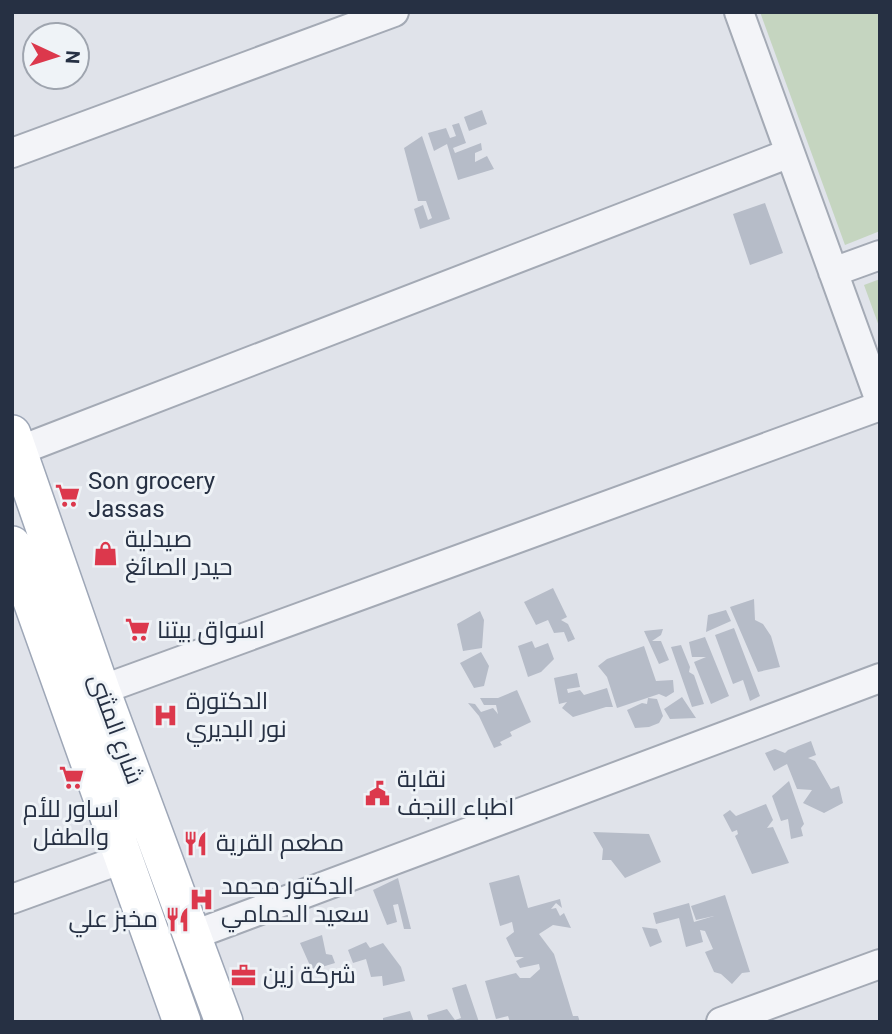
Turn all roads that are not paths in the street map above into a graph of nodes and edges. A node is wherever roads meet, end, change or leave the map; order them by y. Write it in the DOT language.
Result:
graph roads {
  1 [pos="394,12"];
  2 [pos="739,12"];
  3 [pos="12,153"];
  4 [pos="790,153"];
  5 [pos="880,255"];
  6 [pos="833,272"];
  7 [pos="880,404"];
  8 [pos="15,443"];
  9 [pos="12,545"];
  10 [pos="880,678"];
  11 [pos="101,690"];
  12 [pos="125,858"];
  13 [pos="12,899"];
  14 [pos="191,936"];
  15 [pos="880,964"];
  16 [pos="182,1022"];
  17 [pos="224,1022"];
  18 [pos="721,1022"];
  1 -- 3 [label="street"];
  2 -- 4 [label="street"];
  4 -- 6 [label="street"];
  4 -- 8 [label="street"];
  5 -- 6 [label="street"];
  6 -- 7 [label="street"];
  7 -- 11 [label="street"];
  8 -- 11 [label="main road, شارع المثنى"];
  9 -- 12 [label="main road, شارع المثنى"];
  10 -- 14 [label="street"];
  11 -- 14 [label="main road, شارع المثنى"];
  12 -- 13 [label="street"];
  12 -- 16 [label="main road, شارع المثنى"];
  14 -- 17 [label="main road, شارع المثنى"];
  15 -- 18 [label="street"];
}
